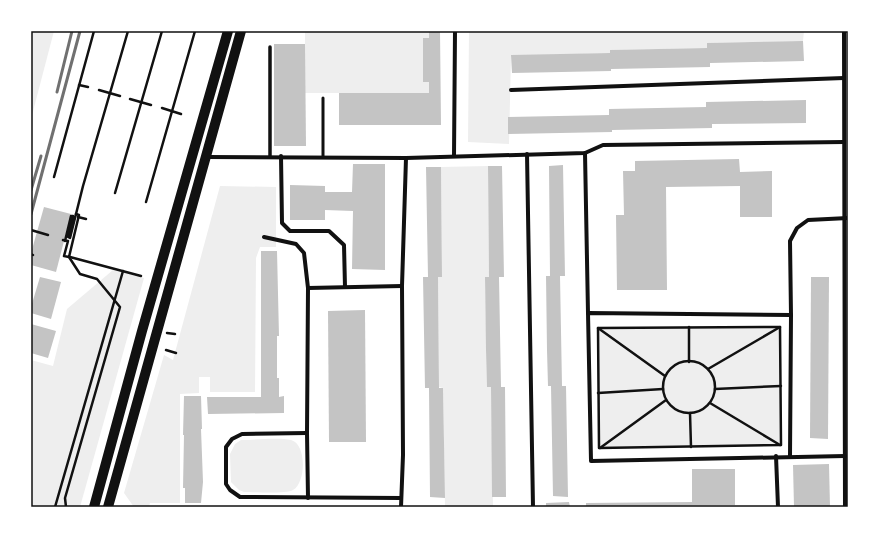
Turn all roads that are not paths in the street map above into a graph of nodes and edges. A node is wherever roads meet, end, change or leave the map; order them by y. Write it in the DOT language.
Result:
graph roads {
  1 [pos="228,31"];
  2 [pos="241,31"];
  3 [pos="455,31"];
  4 [pos="844,31"];
  5 [pos="270,47"];
  6 [pos="846,72"];
  7 [pos="844,78"];
  8 [pos="511,90"];
  9 [pos="323,98"];
  10 [pos="844,142"];
  11 [pos="585,153"];
  12 [pos="527,154"];
  13 [pos="270,156"];
  14 [pos="281,156"];
  15 [pos="454,156"];
  16 [pos="207,157"];
  17 [pos="324,157"];
  18 [pos="406,158"];
  19 [pos="846,218"];
  20 [pos="264,237"];
  21 [pos="402,286"];
  22 [pos="345,287"];
  23 [pos="308,288"];
  24 [pos="588,313"];
  25 [pos="791,314"];
  26 [pos="846,345"];
  27 [pos="307,433"];
  28 [pos="776,456"];
  29 [pos="790,456"];
  30 [pos="845,456"];
  31 [pos="846,484"];
  32 [pos="308,498"];
  33 [pos="401,498"];
  34 [pos="94,507"];
  35 [pos="108,507"];
  36 [pos="401,507"];
  37 [pos="533,507"];
  38 [pos="778,507"];
  39 [pos="845,507"];
  1 -- 34 [label="main road"];
  2 -- 16 [label="main road"];
  3 -- 15 [label="street"];
  4 -- 6 [label="street"];
  5 -- 13 [label="street"];
  6 -- 7 [label="street"];
  7 -- 8 [label="street"];
  7 -- 10 [label="street"];
  9 -- 17 [label="lane"];
  10 -- 11 [label="street"];
  10 -- 19 [label="street"];
  11 -- 12 [label="street"];
  11 -- 24 [label="street"];
  12 -- 15 [label="street"];
  12 -- 37 [label="street"];
  13 -- 14 [label="street"];
  13 -- 16 [label="street"];
  14 -- 17 [label="street"];
  14 -- 22 [label="street"];
  15 -- 18 [label="street"];
  16 -- 35 [label="main road"];
  17 -- 18 [label="street"];
  18 -- 21 [label="street"];
  19 -- 25 [label="street"];
  19 -- 26 [label="street"];
  20 -- 23 [label="street"];
  21 -- 22 [label="street"];
  21 -- 33 [label="street"];
  22 -- 23 [label="street"];
  23 -- 27 [label="street"];
  24 -- 25 [label="street"];
  24 -- 28 [label="street"];
  25 -- 29 [label="street"];
  26 -- 30 [label="street"];
  27 -- 32 [label="street"];
  27 -- 32 [label="street"];
  28 -- 29 [label="street"];
  28 -- 38 [label="street"];
  29 -- 30 [label="street"];
  30 -- 31 [label="street"];
  31 -- 39 [label="street"];
  32 -- 33 [label="street"];
  33 -- 36 [label="street"];
}
